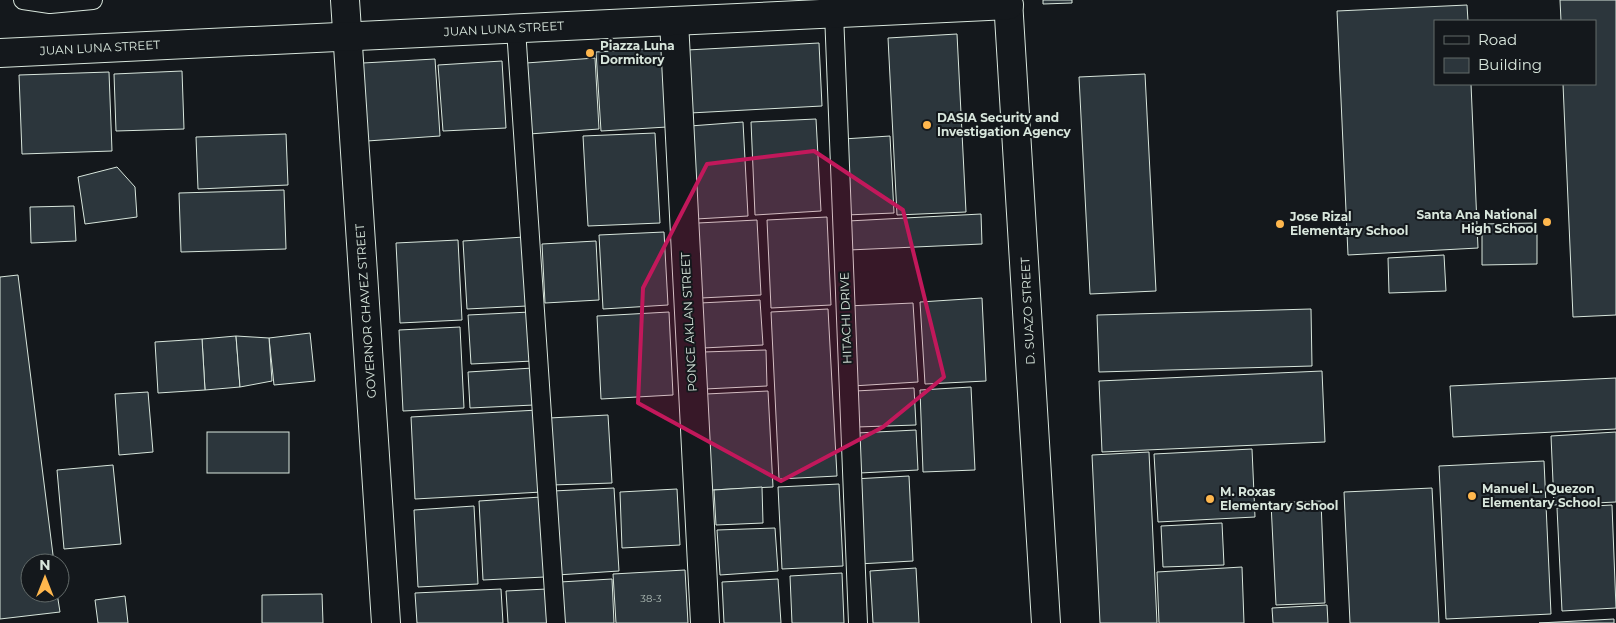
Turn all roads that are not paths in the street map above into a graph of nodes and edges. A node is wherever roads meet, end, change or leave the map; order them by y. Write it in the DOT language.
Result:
graph roads {
  1 [pos="23,0"];
  2 [pos="93,0"];
  3 [pos="345,0"];
  4 [pos="1009,3"];
  5 [pos="834,13"];
  6 [pos="674,21"];
  7 [pos="516,29"];
  8 [pos="348,36"];
  9 [pos="0,53"];
  10 [pos="386,623"];
  11 [pos="556,623"];
  12 [pos="705,623"];
  13 [pos="858,623"];
  14 [pos="1046,623"];
  1 -- 2 [label="lane"];
  3 -- 8 [label="street, GOVERNOR CHAVEZ STREET"];
  4 -- 5 [label="street, JUAN LUNA STREET"];
  4 -- 14 [label="street, D. SUAZO STREET"];
  5 -- 6 [label="street, JUAN LUNA STREET"];
  5 -- 13 [label="lane, HITACHI DRIVE"];
  6 -- 7 [label="street, JUAN LUNA STREET"];
  6 -- 12 [label="street, PONCE AKLAN STREET"];
  7 -- 8 [label="street, JUAN LUNA STREET"];
  7 -- 11 [label="lane"];
  8 -- 9 [label="street, JUAN LUNA STREET"];
  8 -- 10 [label="street, GOVERNOR CHAVEZ STREET"];
}
